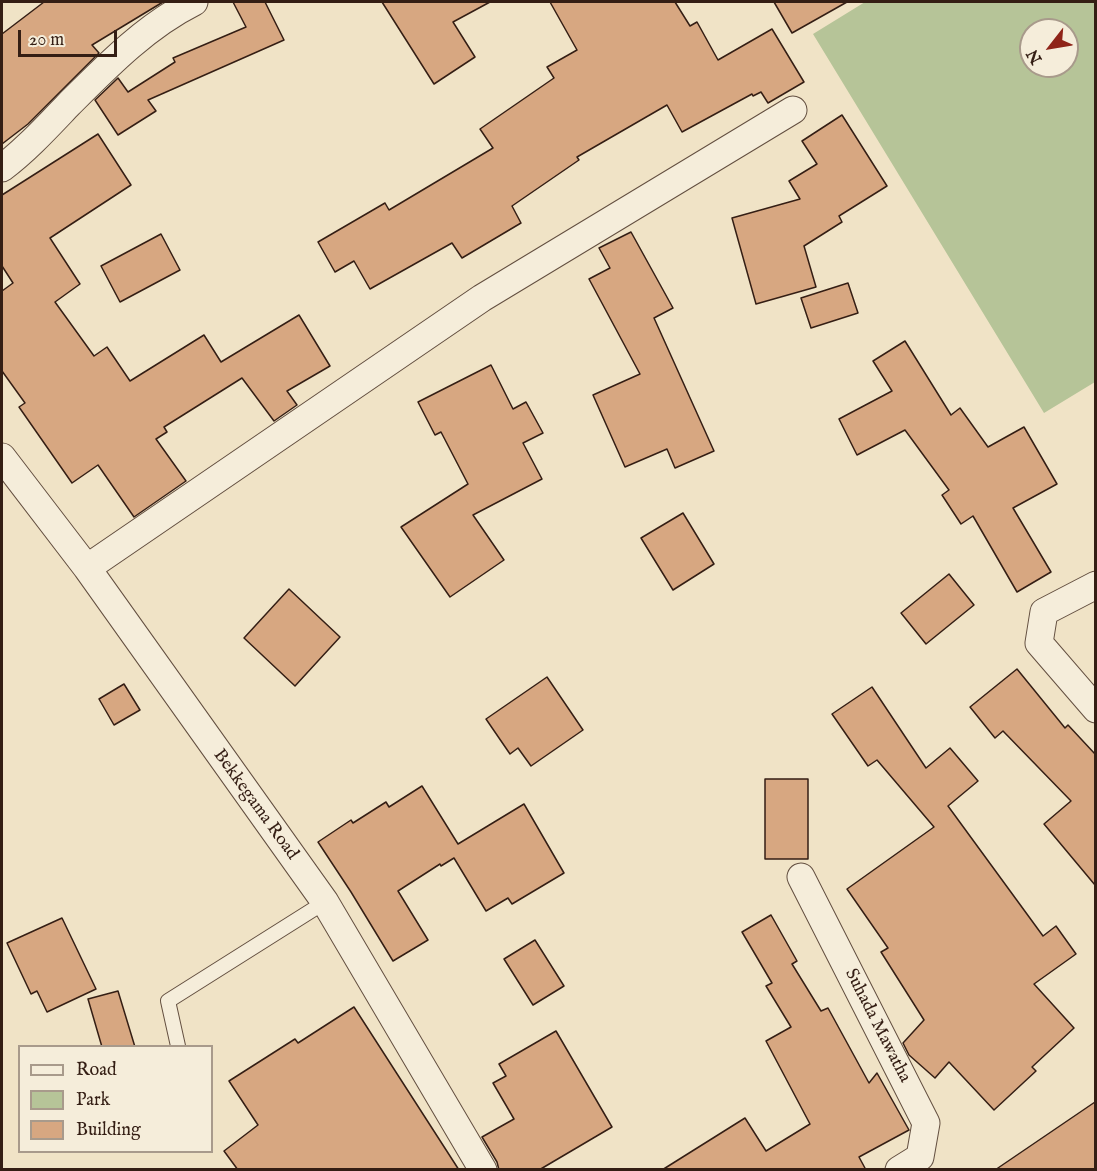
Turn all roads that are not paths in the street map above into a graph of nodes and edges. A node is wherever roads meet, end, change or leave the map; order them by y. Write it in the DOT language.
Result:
graph roads {
  1 [pos="194,2"];
  2 [pos="793,110"];
  3 [pos="2,168"];
  4 [pos="2,458"];
  5 [pos="87,568"];
  6 [pos="1095,585"];
  7 [pos="1095,709"];
  8 [pos="801,877"];
  9 [pos="325,902"];
  10 [pos="178,1045"];
  11 [pos="483,1170"];
  12 [pos="899,1170"];
  1 -- 3 [label="street"];
  2 -- 5 [label="street"];
  4 -- 5 [label="street, Bekkegama Road"];
  5 -- 9 [label="street, Bekkegama Road"];
  6 -- 7 [label="street"];
  8 -- 12 [label="street, Suhada Mawatha"];
  9 -- 10 [label="lane"];
  9 -- 11 [label="street, Bekkegama Road"];
}
